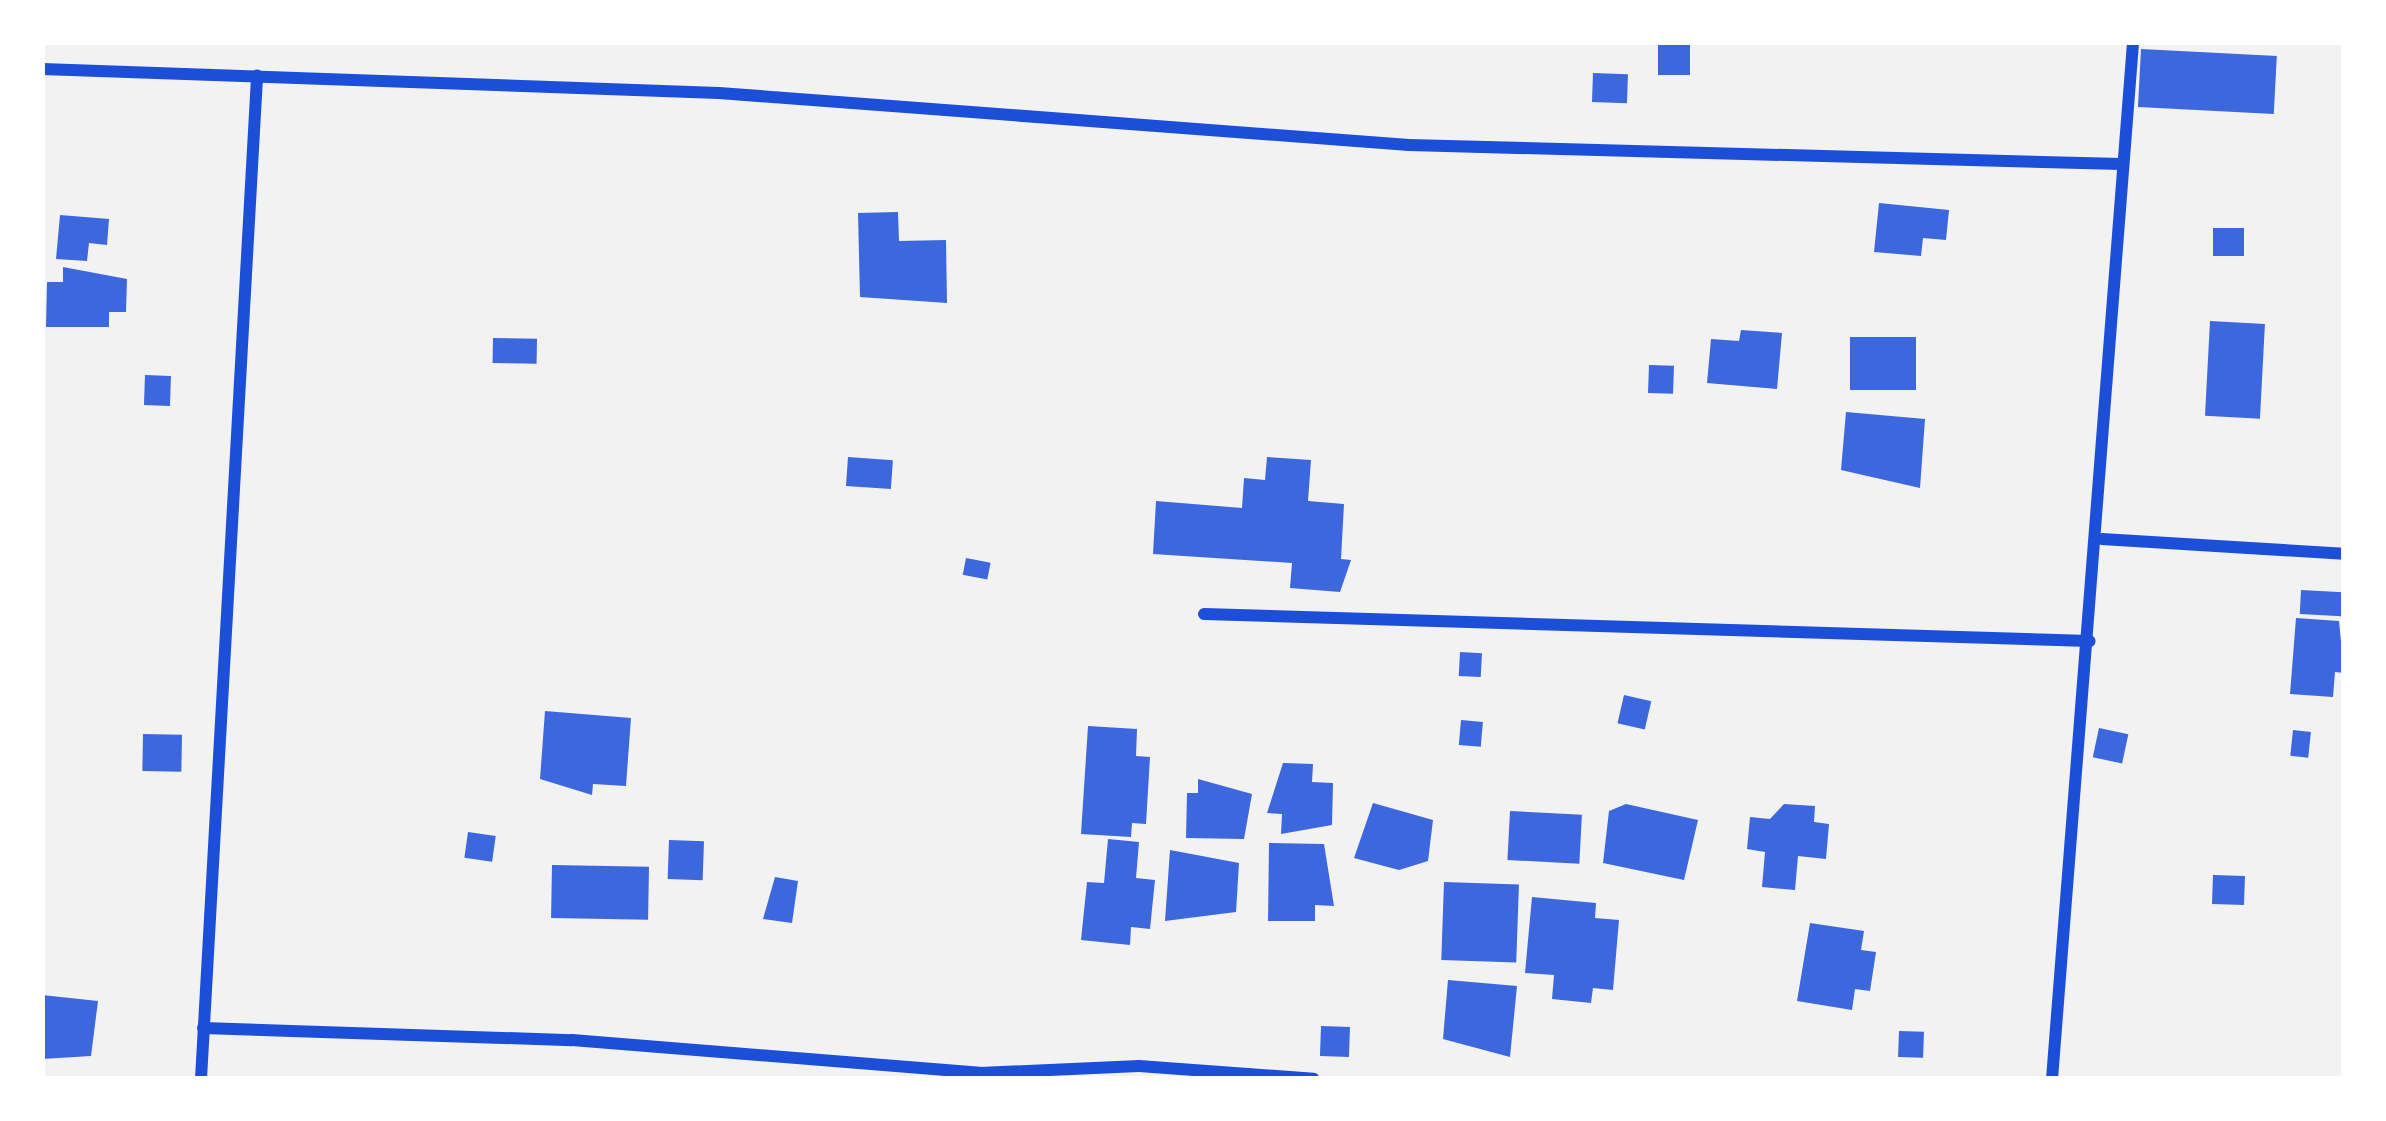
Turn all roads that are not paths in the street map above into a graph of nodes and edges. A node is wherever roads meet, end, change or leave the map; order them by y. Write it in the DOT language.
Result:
graph roads {
  1 [pos="2133,42"];
  2 [pos="42,69"];
  3 [pos="257,76"];
  4 [pos="2122,164"];
  5 [pos="2102,539"];
  6 [pos="2344,554"];
  7 [pos="1204,614"];
  8 [pos="2090,640"];
  9 [pos="202,1028"];
  10 [pos="1137,1072"];
  11 [pos="201,1079"];
  12 [pos="1314,1079"];
  13 [pos="2052,1079"];
  1 -- 4 [label="street"];
  2 -- 3 [label="street"];
  3 -- 4 [label="street"];
  3 -- 9 [label="street"];
  4 -- 5 [label="street"];
  5 -- 6 [label="street"];
  5 -- 8 [label="street"];
  7 -- 8 [label="street"];
  8 -- 13 [label="street"];
  9 -- 10 [label="street"];
  9 -- 11 [label="street"];
  10 -- 12 [label="street"];
}
